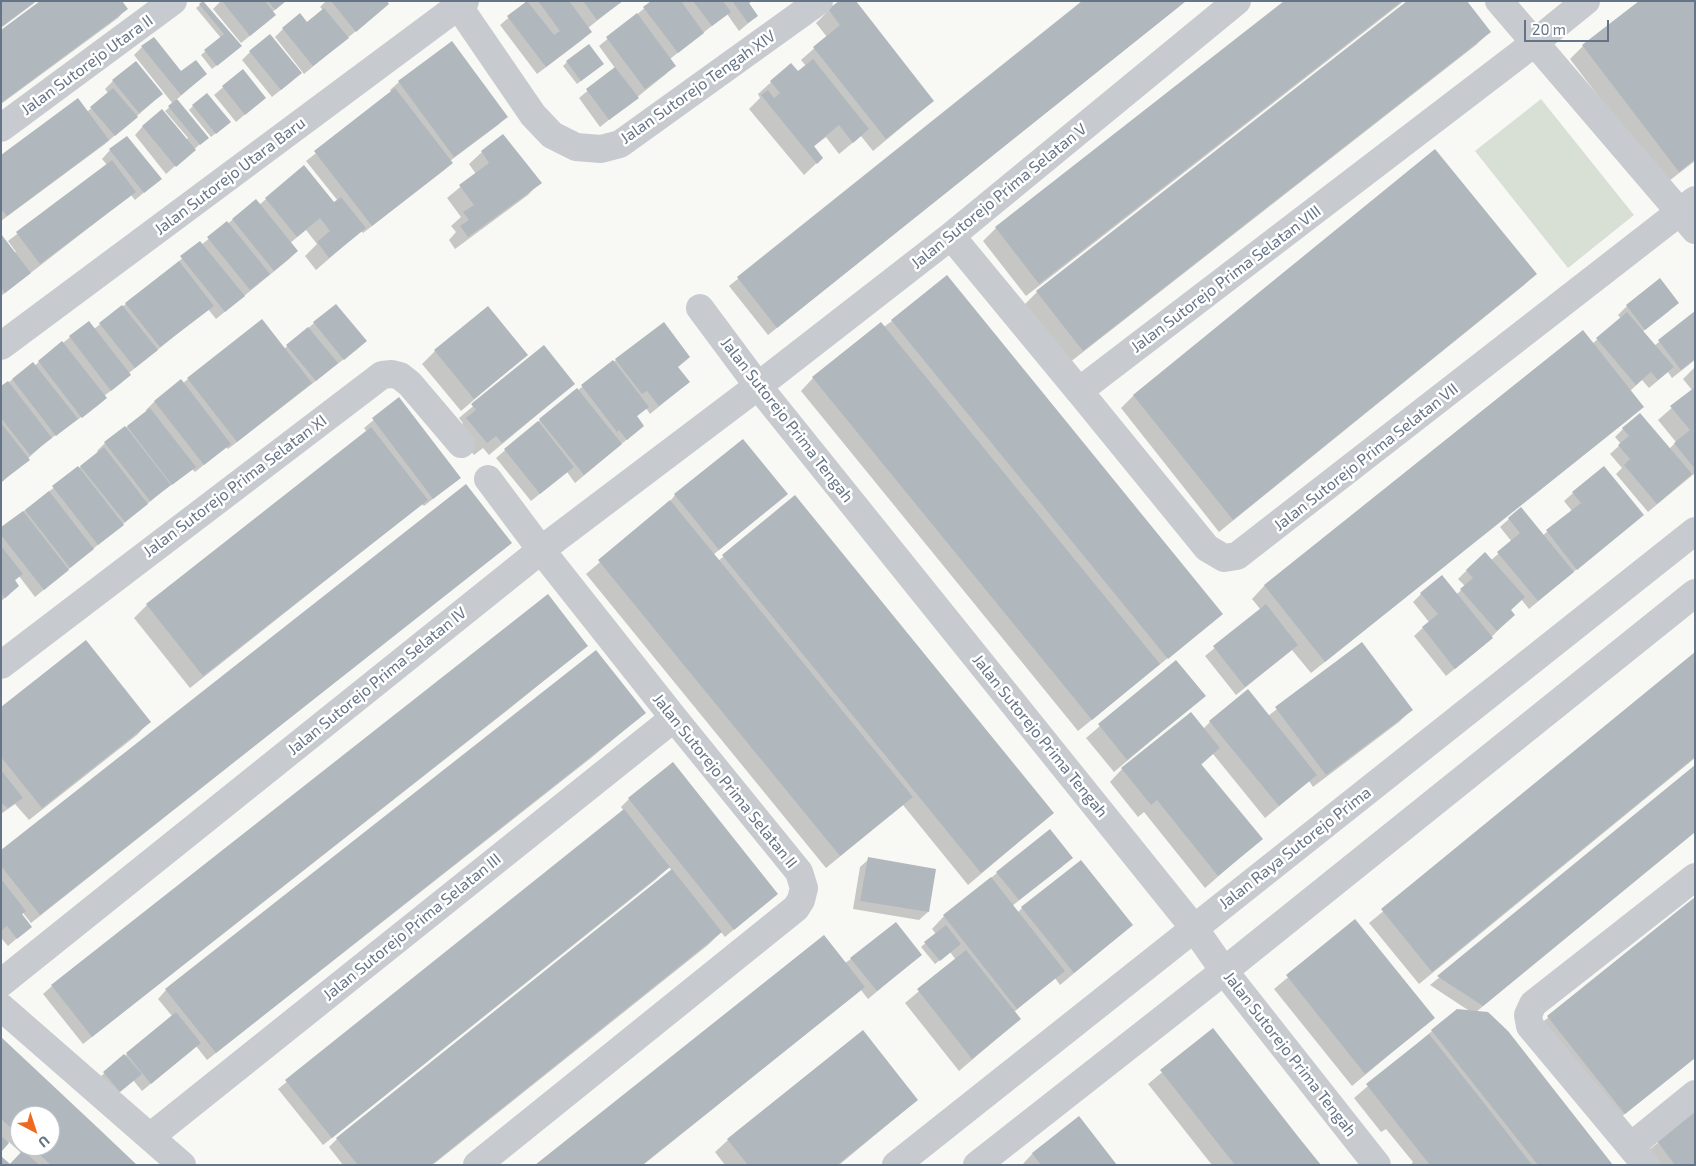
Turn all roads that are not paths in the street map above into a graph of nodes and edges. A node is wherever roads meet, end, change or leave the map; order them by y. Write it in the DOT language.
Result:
graph roads {
  1 [pos="819,1"];
  2 [pos="1237,1"];
  3 [pos="1499,1"];
  4 [pos="1586,1"];
  5 [pos="459,3"];
  6 [pos="161,5"];
  7 [pos="1533,44"];
  8 [pos="1,128"];
  9 [pos="1690,214"];
  10 [pos="951,236"];
  11 [pos="700,308"];
  12 [pos="1,346"];
  13 [pos="758,386"];
  14 [pos="1079,391"];
  15 [pos="461,444"];
  16 [pos="488,479"];
  17 [pos="1695,531"];
  18 [pos="541,550"];
  19 [pos="1695,593"];
  20 [pos="1,665"];
  21 [pos="674,718"];
  22 [pos="1695,877"];
  23 [pos="1194,928"];
  24 [pos="1224,971"];
  25 [pos="1,983"];
  26 [pos="1,1007"];
  27 [pos="1695,1094"];
  28 [pos="150,1136"];
  29 [pos="1638,1155"];
  30 [pos="182,1165"];
  31 [pos="477,1165"];
  32 [pos="896,1165"];
  33 [pos="977,1165"];
  34 [pos="1378,1165"];
  1 -- 5 [label="street, Jalan Sutorejo Tengah XIV"];
  2 -- 10 [label="street, Jalan Sutorejo Prima Selatan V"];
  3 -- 7 [label="street"];
  4 -- 7 [label="street, Jalan Sutorejo Prima Selatan VIII"];
  5 -- 12 [label="street, Jalan Sutorejo Utara Baru"];
  6 -- 8 [label="street, Jalan Sutorejo Utara II"];
  7 -- 9 [label="street"];
  7 -- 14 [label="street, Jalan Sutorejo Prima Selatan VIII"];
  9 -- 14 [label="street, Jalan Sutorejo Prima Selatan VII"];
  10 -- 13 [label="street, Jalan Sutorejo Prima Selatan V"];
  10 -- 14 [label="street"];
  11 -- 13 [label="street, Jalan Sutorejo Prima Tengah"];
  13 -- 18 [label="street, Jalan Sutorejo Prima Selatan IV"];
  13 -- 23 [label="street, Jalan Sutorejo Prima Tengah"];
  15 -- 20 [label="street, Jalan Sutorejo Prima Selatan XI"];
  16 -- 18 [label="street"];
  17 -- 23 [label="street, Jalan Raya Sutorejo Prima"];
  18 -- 21 [label="street, Jalan Sutorejo Prima Selatan II"];
  18 -- 25 [label="street, Jalan Sutorejo Prima Selatan IV"];
  19 -- 24 [label="street"];
  21 -- 28 [label="street, Jalan Sutorejo Prima Selatan III"];
  21 -- 31 [label="street, Jalan Sutorejo Prima Selatan II"];
  22 -- 29 [label="street"];
  23 -- 24 [label="street, Jalan Sutorejo Prima Tengah"];
  23 -- 32 [label="street, Jalan Raya Sutorejo Prima"];
  24 -- 33 [label="street"];
  24 -- 34 [label="street, Jalan Sutorejo Prima Tengah"];
  26 -- 28 [label="street"];
  27 -- 29 [label="street"];
  28 -- 30 [label="street"];
}
